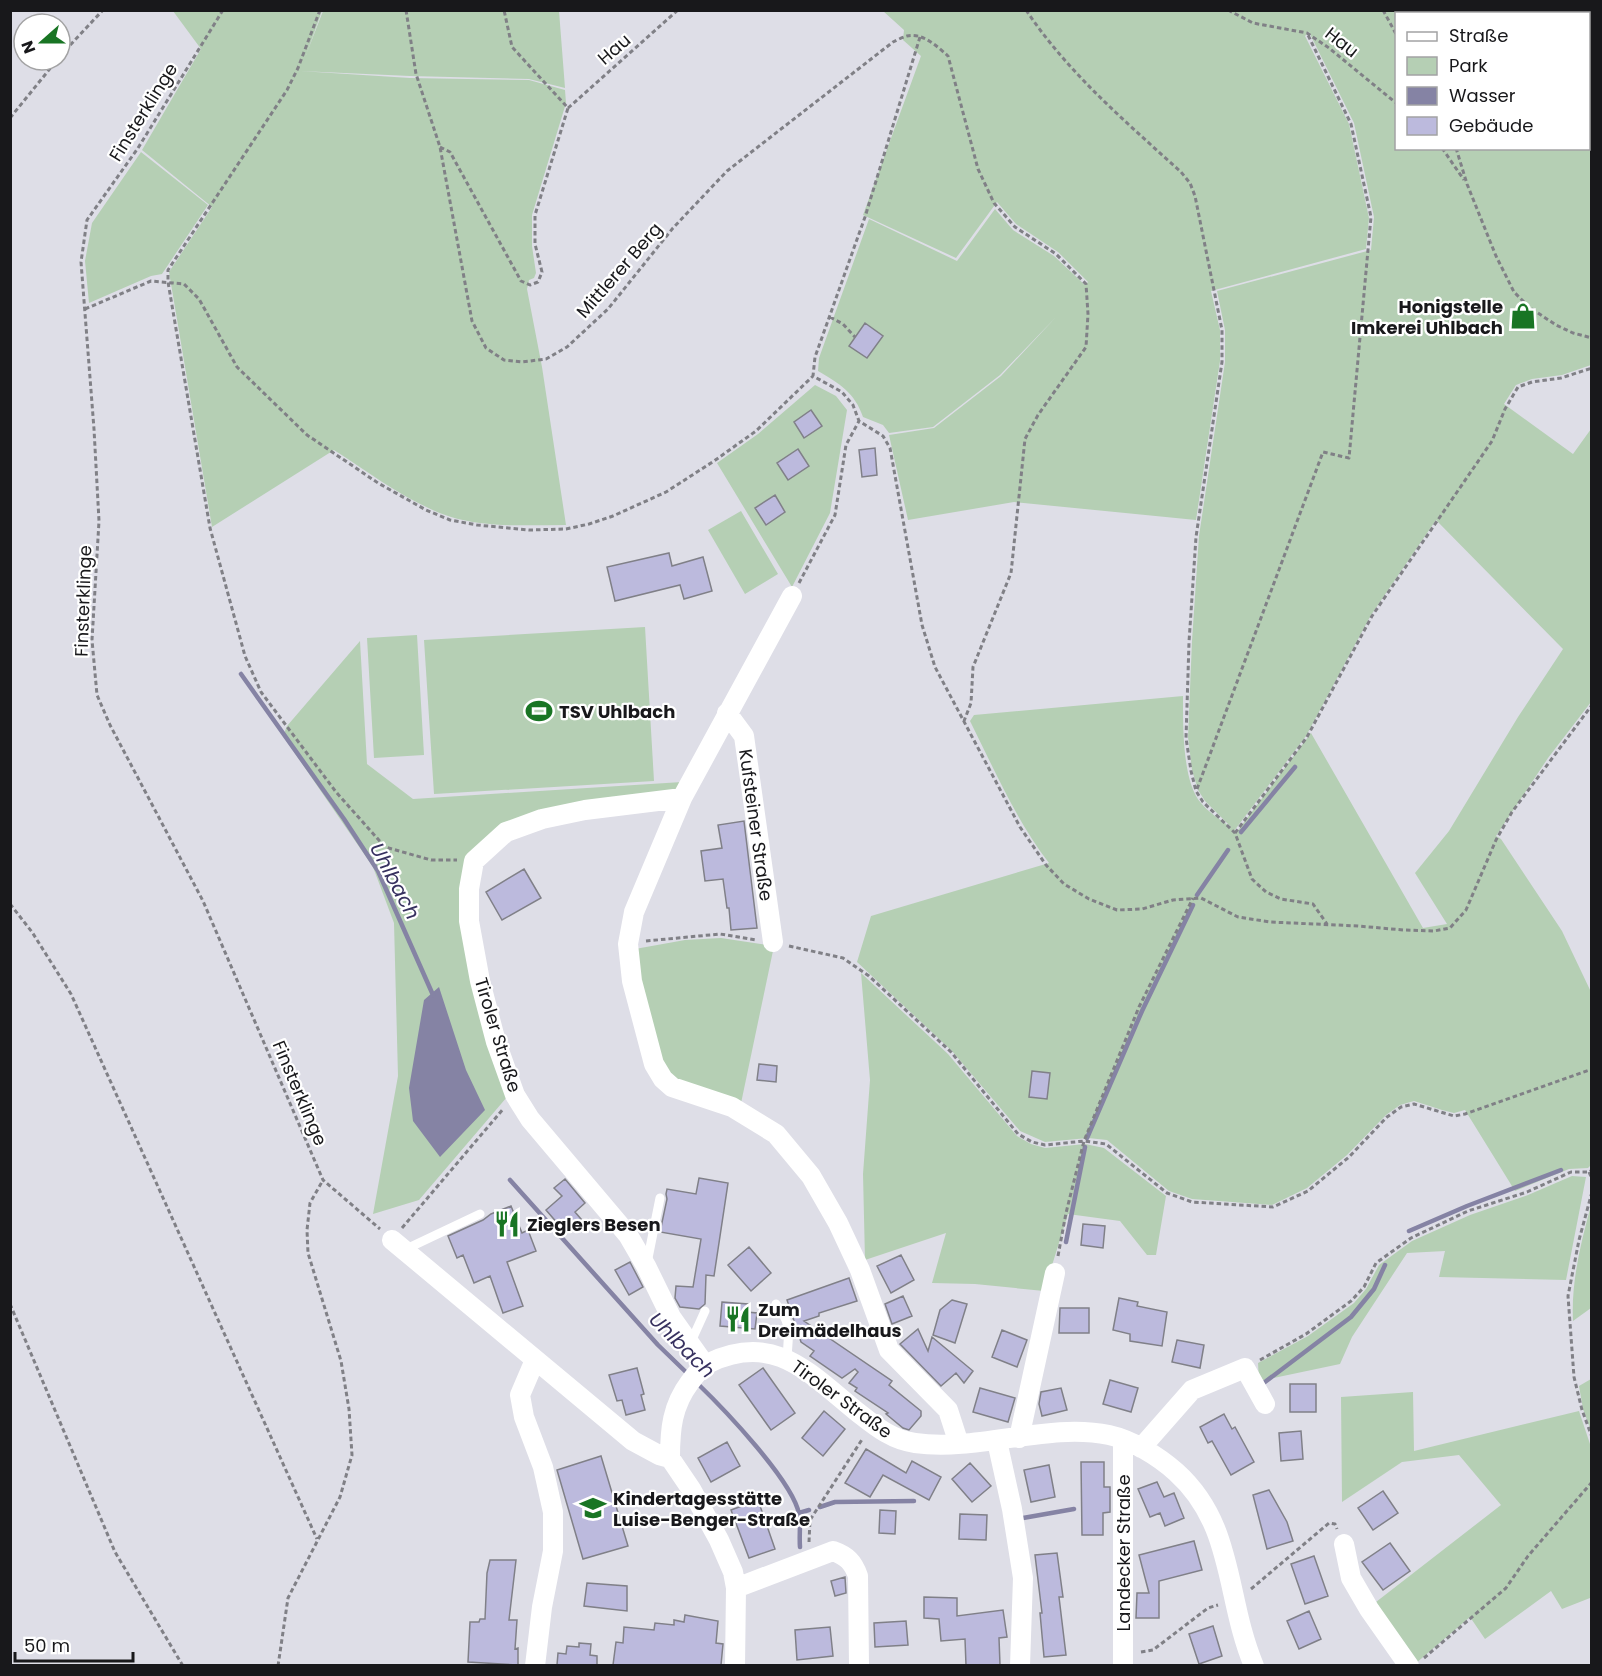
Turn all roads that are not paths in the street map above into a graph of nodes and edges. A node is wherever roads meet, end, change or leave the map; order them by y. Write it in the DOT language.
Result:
graph roads {
  1 [pos="792,596"];
  2 [pos="727,713"];
  3 [pos="682,798"];
  4 [pos="773,942"];
  5 [pos="660,1198"];
  6 [pos="480,1214"];
  7 [pos="398,1245"];
  8 [pos="646,1266"];
  9 [pos="1055,1273"];
  10 [pos="776,1305"];
  11 [pos="705,1311"];
  12 [pos="690,1344"];
  13 [pos="787,1359"];
  14 [pos="535,1360"];
  15 [pos="702,1368"];
  16 [pos="1264,1404"];
  17 [pos="1018,1438"];
  18 [pos="997,1441"];
  19 [pos="959,1444"];
  20 [pos="1132,1444"];
  21 [pos="670,1458"];
  22 [pos="1344,1544"];
  23 [pos="736,1588"];
  24 [pos="1123,1660"];
  25 [pos="1416,1662"];
  26 [pos="535,1665"];
  27 [pos="735,1665"];
  28 [pos="859,1665"];
  29 [pos="1020,1665"];
  30 [pos="1254,1665"];
  1 -- 2 [label="street, Kufsteiner Straße"];
  2 -- 3 [label="street, Kufsteiner Straße"];
  2 -- 4 [label="street, Kufsteiner Straße"];
  3 -- 8 [label="street, Tiroler Straße"];
  3 -- 19 [label="street, Kufsteiner Straße"];
  5 -- 8 [label="lane"];
  6 -- 7 [label="lane"];
  7 -- 14 [label="street"];
  8 -- 12 [label="street, Tiroler Straße"];
  9 -- 17 [label="street"];
  10 -- 13 [label="lane"];
  11 -- 12 [label="lane"];
  12 -- 15 [label="street, Tiroler Straße"];
  13 -- 15 [label="street, Tiroler Straße"];
  13 -- 19 [label="street, Tiroler Straße"];
  14 -- 21 [label="street"];
  14 -- 26 [label="street"];
  15 -- 21 [label="street"];
  16 -- 20 [label="street"];
  17 -- 18 [label="street, Tiroler Straße"];
  17 -- 20 [label="street, Tiroler Straße"];
  18 -- 19 [label="street, Tiroler Straße"];
  18 -- 29 [label="street"];
  20 -- 24 [label="street, Landecker Straße"];
  20 -- 30 [label="street, Tiroler Straße"];
  21 -- 23 [label="street"];
  22 -- 25 [label="street"];
  23 -- 27 [label="street"];
  23 -- 28 [label="street"];
}
